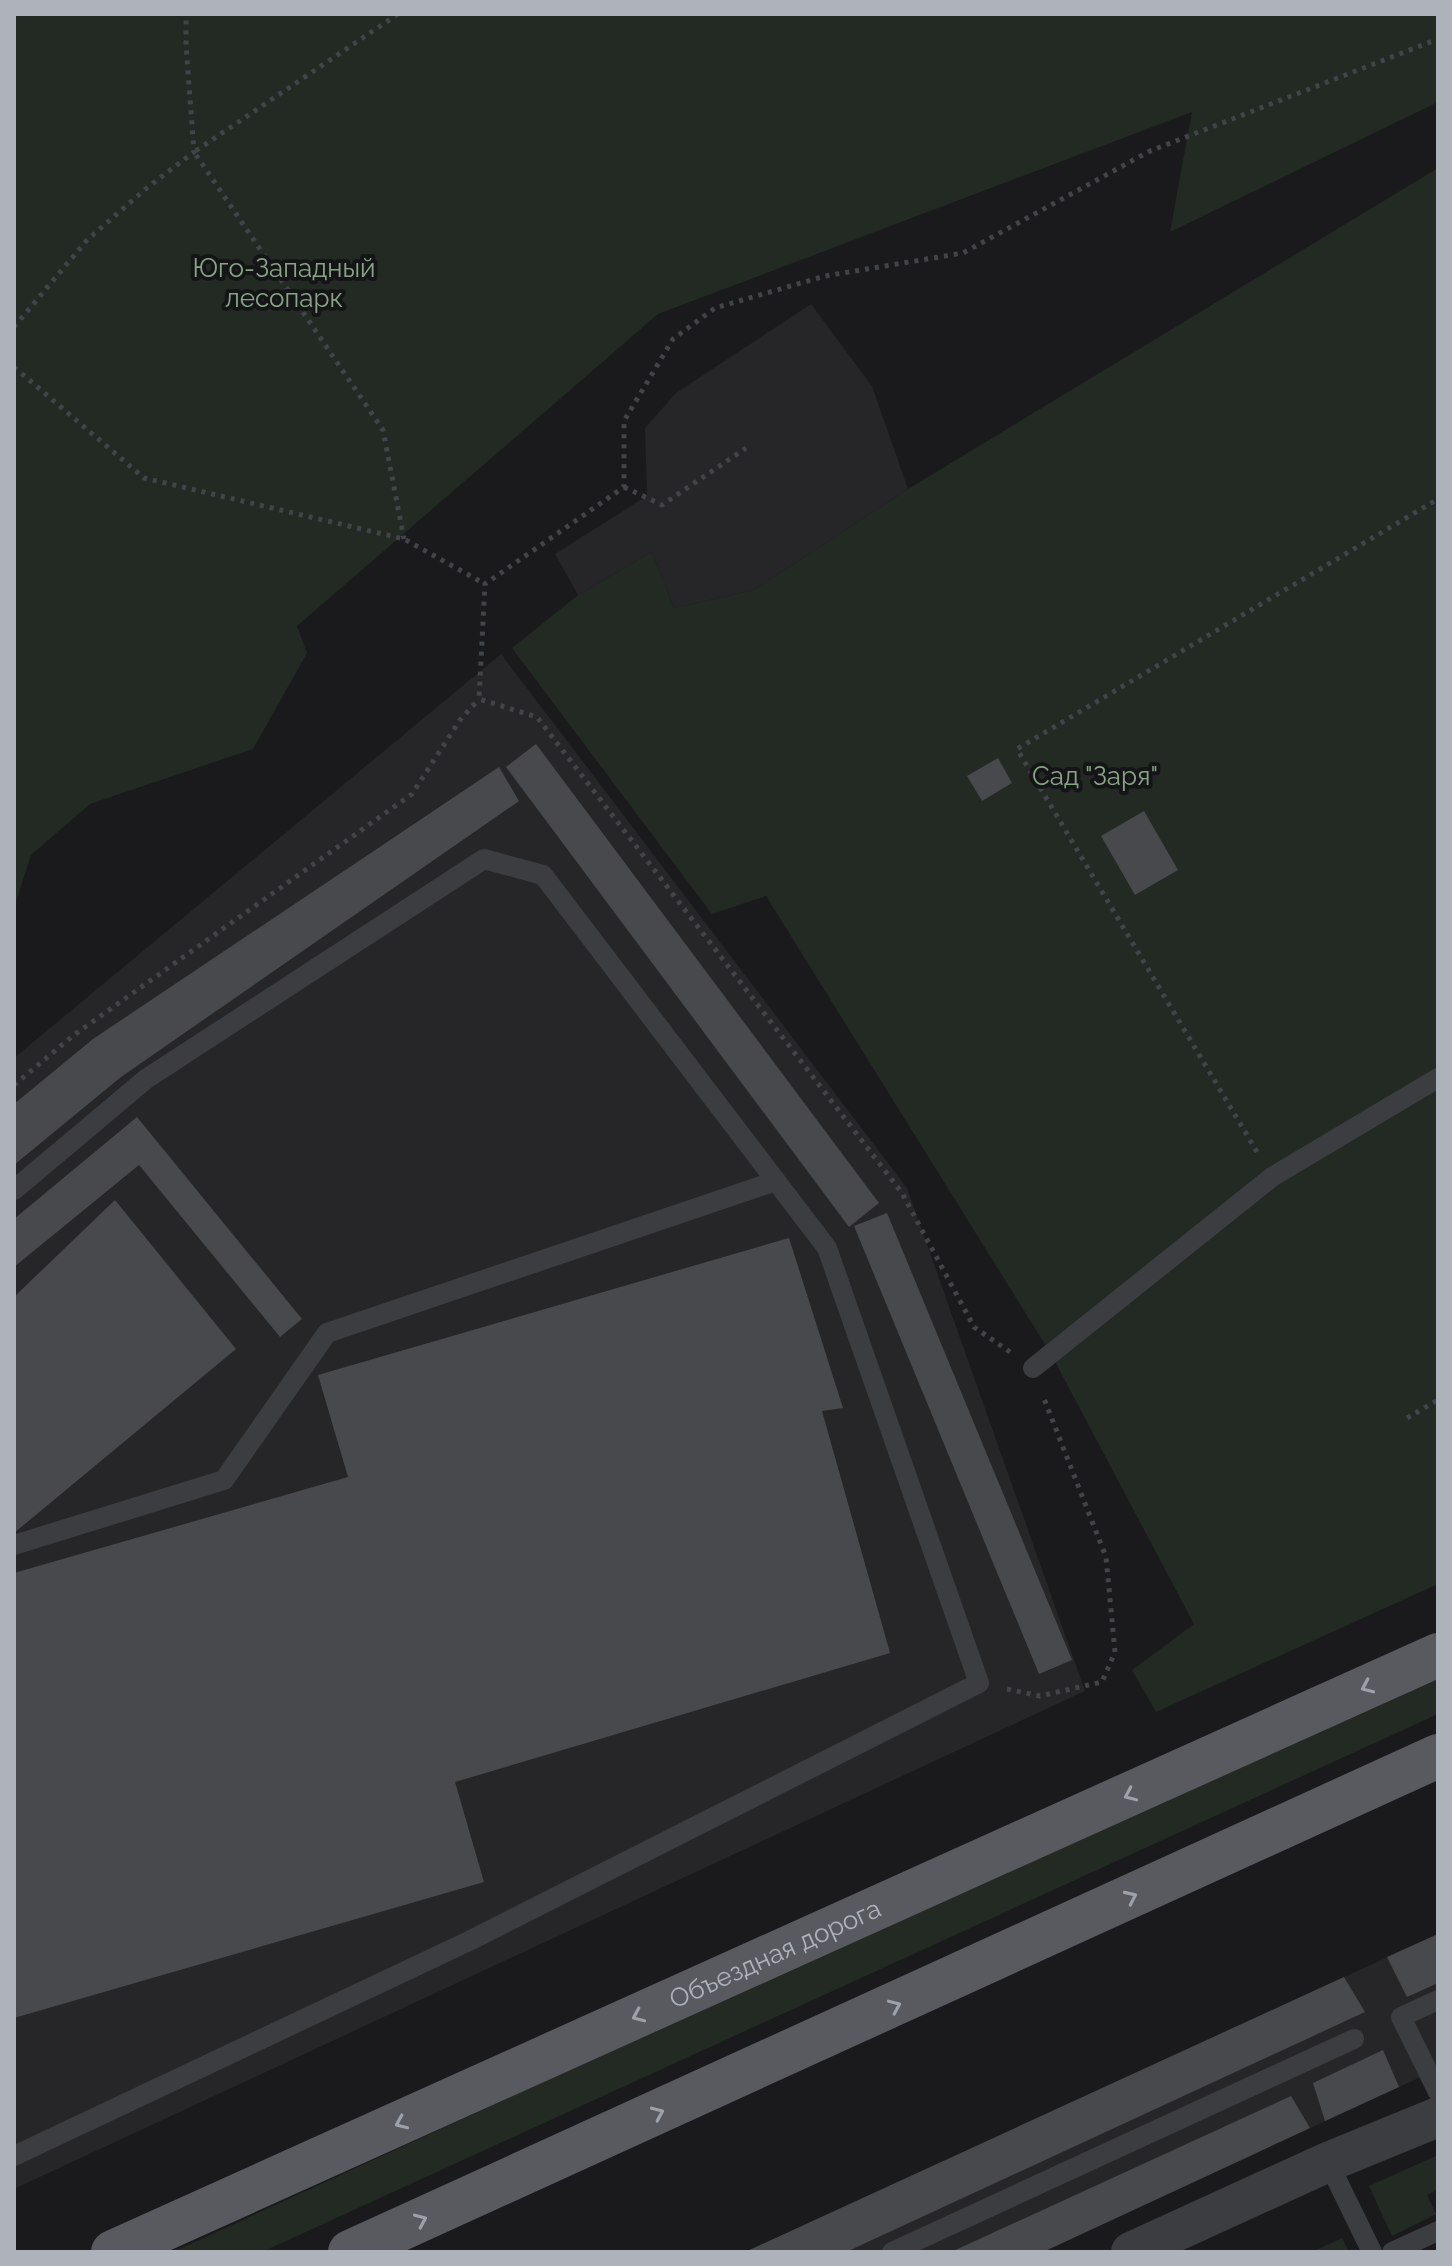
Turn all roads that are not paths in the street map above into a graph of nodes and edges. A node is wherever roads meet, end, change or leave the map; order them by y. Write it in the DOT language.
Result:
graph roads {
  1 [pos="1438,1078"];
  2 [pos="776,1181"];
  3 [pos="14,1190"];
  4 [pos="1033,1368"];
  5 [pos="14,1545"];
  6 [pos="1438,1655"];
  7 [pos="1438,1756"];
  8 [pos="1438,2000"];
  9 [pos="1354,2039"];
  10 [pos="1438,2092"];
  11 [pos="1438,2117"];
  12 [pos="14,2156"];
  13 [pos="1328,2162"];
  14 [pos="1438,2231"];
  15 [pos="113,2252"];
  16 [pos="350,2252"];
  17 [pos="892,2252"];
  18 [pos="1131,2252"];
  19 [pos="1372,2252"];
  20 [pos="1392,2252"];
  1 -- 4 [label="lane"];
  2 -- 3 [label="lane"];
  2 -- 5 [label="lane"];
  2 -- 12 [label="lane"];
  6 -- 15 [label="main road, Объездная дорога, one-way"];
  16 -- 7 [label="main road, one-way"];
  8 -- 10 [label="lane"];
  9 -- 17 [label="lane"];
  11 -- 13 [label="street"];
  13 -- 18 [label="street"];
  13 -- 19 [label="lane"];
  14 -- 20 [label="lane"];
}
